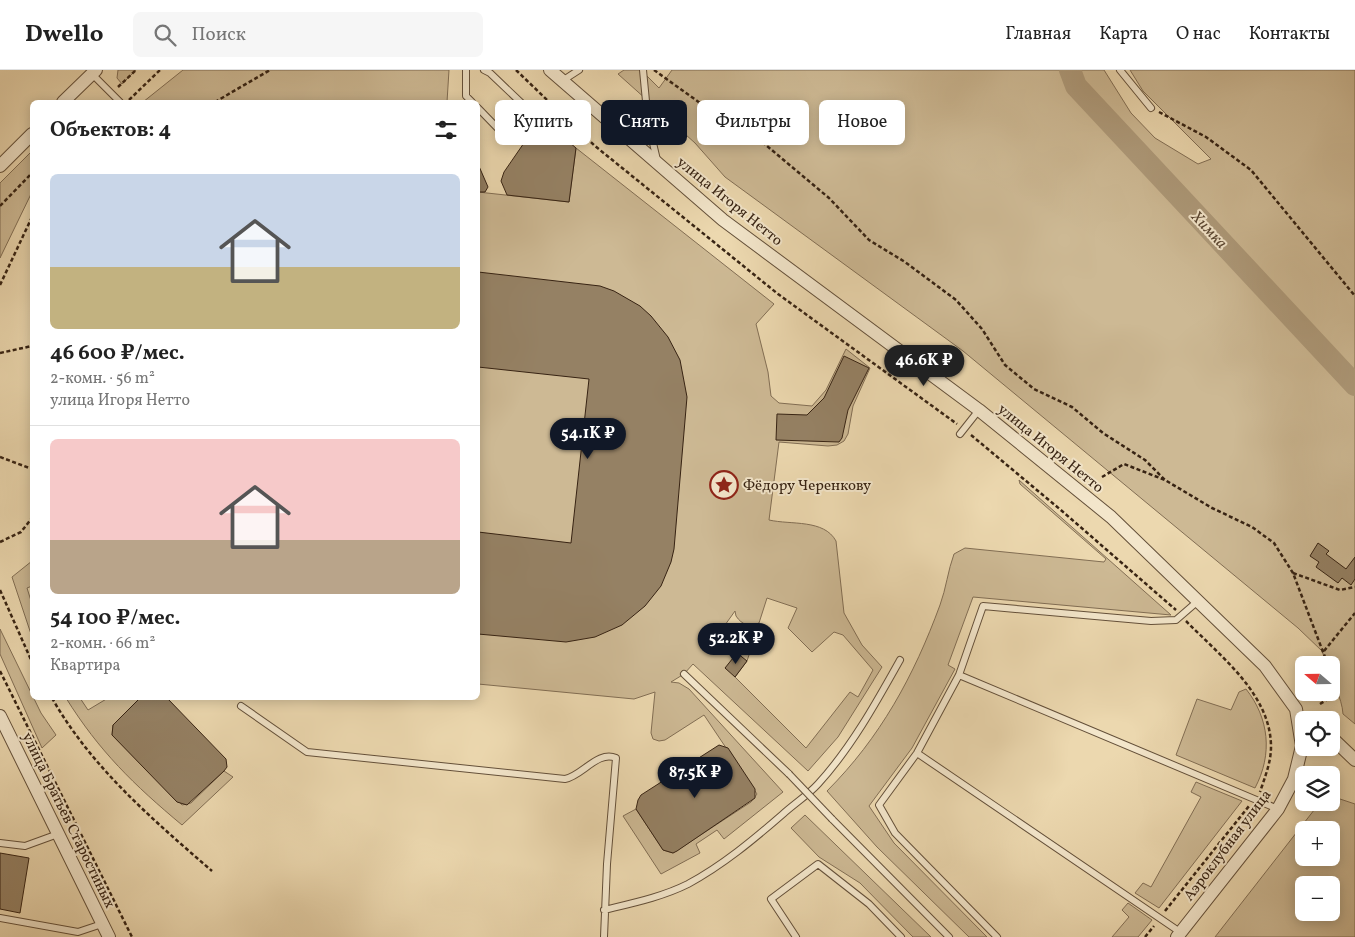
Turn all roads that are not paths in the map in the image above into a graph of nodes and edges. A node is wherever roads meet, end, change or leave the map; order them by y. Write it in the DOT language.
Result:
graph roads {
  1 [pos="466,70"];
  2 [pos="484,70"];
  3 [pos="550,70"];
  4 [pos="579,70"];
  5 [pos="643,70"];
  6 [pos="1120,70"];
  7 [pos="94,72"];
  8 [pos="562,81"];
  9 [pos="66,100"];
  10 [pos="118,100"];
  11 [pos="470,100"];
  12 [pos="1151,108"];
  13 [pos="480,110"];
  14 [pos="30,136"];
  15 [pos="658,164"];
  16 [pos="0,166"];
  17 [pos="979,410"];
  18 [pos="962,431"];
  19 [pos="1198,601"];
  20 [pos="900,660"];
  21 [pos="684,674"];
  22 [pos="960,675"];
  23 [pos="241,706"];
  24 [pos="1296,709"];
  25 [pos="0,716"];
  26 [pos="1340,746"];
  27 [pos="917,754"];
  28 [pos="1300,756"];
  29 [pos="1355,760"];
  30 [pos="1278,809"];
  31 [pos="58,834"];
  32 [pos="0,842"];
  33 [pos="604,910"];
  34 [pos="0,918"];
  35 [pos="102,924"];
  36 [pos="1178,935"];
  37 [pos="109,937"];
  38 [pos="604,937"];
  39 [pos="796,937"];
  40 [pos="901,937"];
  41 [pos="948,937"];
  42 [pos="997,937"];
  1 -- 11 [label="lane"];
  2 -- 13 [label="lane"];
  3 -- 8 [label="street, улица Игоря Нетто"];
  4 -- 8 [label="lane"];
  5 -- 15 [label="lane"];
  6 -- 12 [label="lane"];
  7 -- 9 [label="street"];
  7 -- 10 [label="lane"];
  8 -- 15 [label="street, улица Игоря Нетто"];
  14 -- 16 [label="street"];
  15 -- 17 [label="street, улица Игоря Нетто"];
  17 -- 18 [label="lane"];
  17 -- 19 [label="street, улица Игоря Нетто"];
  19 -- 22 [label="lane"];
  19 -- 24 [label="street, улица Игоря Нетто"];
  20 -- 33 [label="lane"];
  21 -- 41 [label="lane, bridge"];
  22 -- 27 [label="lane"];
  22 -- 30 [label="lane"];
  23 -- 33 [label="lane"];
  25 -- 31 [label="street, улица Братьев Старостиных"];
  26 -- 29 [label="street"];
  27 -- 36 [label="lane"];
  27 -- 42 [label="lane"];
  28 -- 30 [label="street, Аэроклубная улица"];
  30 -- 36 [label="street, Аэроклубная улица"];
  31 -- 32 [label="lane"];
  31 -- 35 [label="street, улица Братьев Старостиных"];
  33 -- 38 [label="lane"];
  34 -- 35 [label="lane"];
  35 -- 37 [label="street, улица Братьев Старостиных"];
  39 -- 40 [label="lane"];
}
